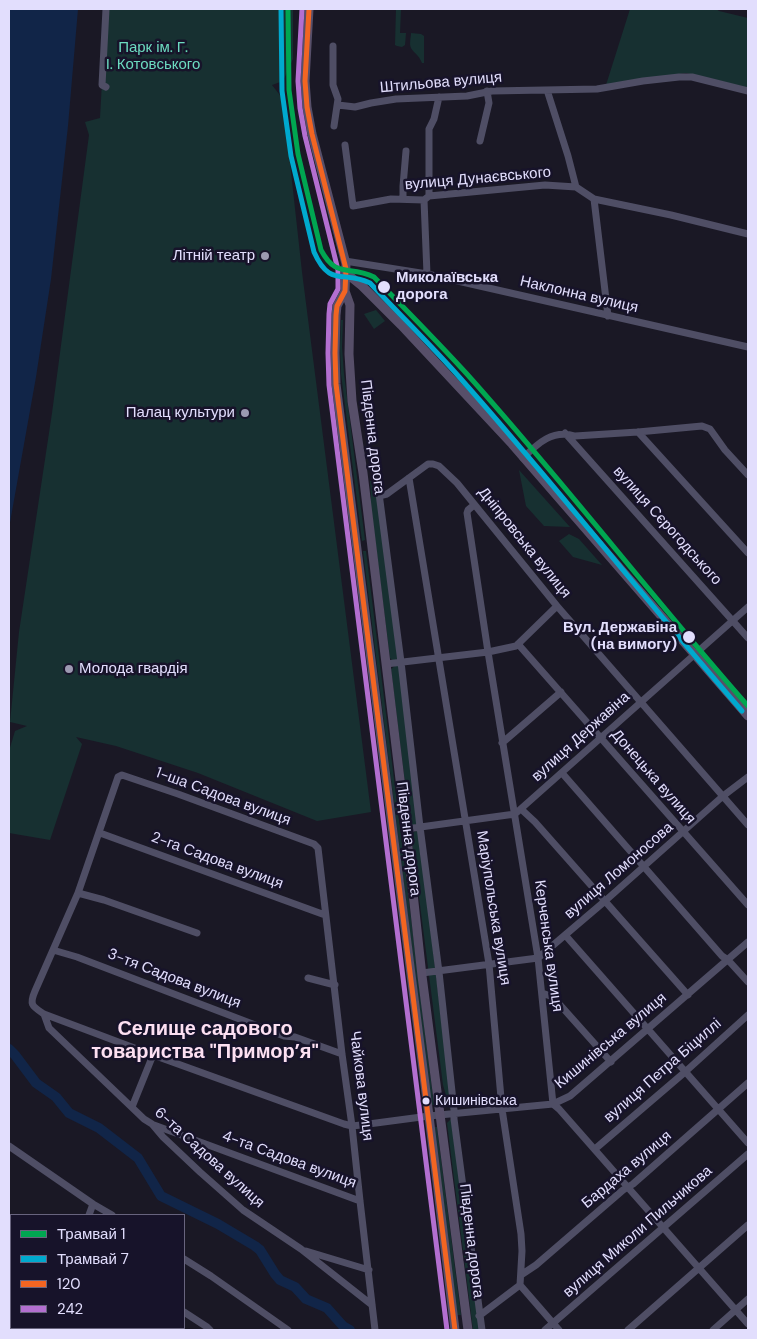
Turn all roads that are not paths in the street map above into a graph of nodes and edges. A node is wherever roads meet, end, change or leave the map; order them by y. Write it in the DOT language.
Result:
graph roads {
  1 [pos="106,9"];
  2 [pos="309,9"];
  3 [pos="333,46"];
  4 [pos="106,87"];
  5 [pos="547,90"];
  6 [pos="748,91"];
  7 [pos="487,92"];
  8 [pos="439,97"];
  9 [pos="338,105"];
  10 [pos="334,126"];
  11 [pos="480,142"];
  12 [pos="345,145"];
  13 [pos="406,151"];
  14 [pos="576,187"];
  15 [pos="427,198"];
  16 [pos="403,199"];
  17 [pos="594,199"];
  18 [pos="748,234"];
  19 [pos="345,261"];
  20 [pos="346,273"];
  21 [pos="427,274"];
  22 [pos="345,291"];
  23 [pos="608,316"];
  24 [pos="748,347"];
  25 [pos="638,432"];
  26 [pos="565,433"];
  27 [pos="374,456"];
  28 [pos="523,458"];
  29 [pos="748,475"];
  30 [pos="409,478"];
  31 [pos="379,496"];
  32 [pos="474,505"];
  33 [pos="371,543"];
  34 [pos="357,545"];
  35 [pos="748,553"];
  36 [pos="557,606"];
  37 [pos="748,607"];
  38 [pos="733,620"];
  39 [pos="748,638"];
  40 [pos="518,644"];
  41 [pos="488,652"];
  42 [pos="694,654"];
  43 [pos="439,658"];
  44 [pos="401,662"];
  45 [pos="386,664"];
  46 [pos="560,692"];
  47 [pos="641,702"];
  48 [pos="748,716"];
  49 [pos="600,738"];
  50 [pos="502,742"];
  51 [pos="562,773"];
  52 [pos="748,776"];
  53 [pos="724,796"];
  54 [pos="522,809"];
  55 [pos="515,814"];
  56 [pos="466,821"];
  57 [pos="748,824"];
  58 [pos="420,827"];
  59 [pos="406,829"];
  60 [pos="684,832"];
  61 [pos="100,833"];
  62 [pos="317,846"];
  63 [pos="644,866"];
  64 [pos="78,893"];
  65 [pos="606,901"];
  66 [pos="748,905"];
  67 [pos="325,915"];
  68 [pos="197,933"];
  69 [pos="566,936"];
  70 [pos="748,942"];
  71 [pos="53,950"];
  72 [pos="538,958"];
  73 [pos="728,960"];
  74 [pos="490,964"];
  75 [pos="439,972"];
  76 [pos="422,973"];
  77 [pos="308,978"];
  78 [pos="748,982"];
  79 [pos="335,985"];
  80 [pos="542,993"];
  81 [pos="688,995"];
  82 [pos="44,1014"];
  83 [pos="748,1015"];
  84 [pos="648,1030"];
  85 [pos="342,1054"];
  86 [pos="153,1055"];
  87 [pos="611,1062"];
  88 [pos="685,1072"];
  89 [pos="748,1083"];
  90 [pos="553,1104"];
  91 [pos="132,1107"];
  92 [pos="502,1109"];
  93 [pos="719,1110"];
  94 [pos="454,1114"];
  95 [pos="441,1115"];
  96 [pos="429,1116"];
  97 [pos="152,1124"];
  98 [pos="352,1126"];
  99 [pos="748,1143"];
  100 [pos="9,1146"];
  101 [pos="595,1148"];
  102 [pos="748,1154"];
  103 [pos="628,1187"];
  104 [pos="360,1201"];
  105 [pos="93,1204"];
  106 [pos="88,1214"];
  107 [pos="110,1214"];
  108 [pos="748,1225"];
  109 [pos="663,1227"];
  110 [pos="301,1249"];
  111 [pos="185,1260"];
  112 [pos="699,1267"];
  113 [pos="369,1270"];
  114 [pos="522,1275"];
  115 [pos="520,1285"];
  116 [pos="748,1300"];
  117 [pos="372,1305"];
  118 [pos="736,1310"];
  119 [pos="185,1313"];
  120 [pos="479,1316"];
  121 [pos="467,1320"];
  122 [pos="553,1323"];
  123 [pos="748,1324"];
  124 [pos="455,1326"];
  125 [pos="210,1330"];
  126 [pos="288,1330"];
  127 [pos="375,1330"];
  128 [pos="468,1330"];
  129 [pos="482,1330"];
  130 [pos="545,1330"];
  131 [pos="559,1330"];
  132 [pos="628,1330"];
  133 [pos="713,1330"];
  1 -- 4 [label="street"];
  2 -- 19 [label="main road"];
  3 -- 9 [label="street"];
  5 -- 6 [label="street, Штильова вулиця"];
  5 -- 7 [label="street, Штильова вулиця"];
  5 -- 14 [label="street"];
  7 -- 8 [label="street, Штильова вулиця"];
  7 -- 11 [label="street"];
  8 -- 9 [label="street, Штильова вулиця"];
  8 -- 15 [label="street"];
  9 -- 10 [label="street"];
  12 -- 16 [label="street, вулиця Дунаєвського"];
  13 -- 16 [label="street"];
  14 -- 15 [label="street, вулиця Дунаєвського"];
  14 -- 17 [label="street, вулиця Дунаєвського"];
  15 -- 16 [label="street, вулиця Дунаєвського"];
  15 -- 21 [label="street"];
  17 -- 18 [label="street, вулиця Дунаєвського"];
  17 -- 23 [label="street"];
  19 -- 20 [label="main road"];
  19 -- 21 [label="street, Наклонна вулиця"];
  20 -- 22 [label="main road"];
  20 -- 28 [label="main road"];
  21 -- 23 [label="street, Наклонна вулиця"];
  22 -- 33 [label="main road, Південна дорога"];
  22 -- 34 [label="main road, Південна дорога"];
  23 -- 24 [label="street, Наклонна вулиця"];
  25 -- 26 [label="street"];
  25 -- 29 [label="street"];
  25 -- 35 [label="street"];
  26 -- 28 [label="street"];
  26 -- 38 [label="street, вулиця Сєрогодського"];
  27 -- 31 [label="street"];
  28 -- 42 [label="main road"];
  30 -- 31 [label="street"];
  30 -- 32 [label="street, Дніпровська вулиця"];
  30 -- 43 [label="street, Маріупольська вулиця"];
  31 -- 44 [label="street"];
  32 -- 36 [label="street, Дніпровська вулиця"];
  32 -- 41 [label="street, Керченська вулиця"];
  33 -- 34 [label="main road"];
  33 -- 45 [label="main road, Південна дорога"];
  34 -- 96 [label="main road, Південна дорога"];
  36 -- 40 [label="street"];
  36 -- 47 [label="street, Дніпровська вулиця"];
  37 -- 38 [label="street, вулиця Державіна"];
  38 -- 39 [label="street, вулиця Сєрогодського"];
  38 -- 42 [label="street, вулиця Державіна"];
  40 -- 41 [label="street"];
  40 -- 46 [label="street, Донецька вулиця"];
  41 -- 43 [label="street"];
  41 -- 50 [label="street, Керченська вулиця"];
  42 -- 47 [label="street, вулиця Державіна"];
  42 -- 48 [label="main road"];
  43 -- 44 [label="street"];
  43 -- 56 [label="street, Маріупольська вулиця"];
  44 -- 45 [label="street"];
  44 -- 58 [label="street"];
  45 -- 59 [label="main road, Південна дорога"];
  46 -- 49 [label="street, Донецька вулиця"];
  46 -- 50 [label="street"];
  47 -- 49 [label="street, вулиця Державіна"];
  47 -- 53 [label="street, Дніпровська вулиця"];
  49 -- 51 [label="street, вулиця Державіна"];
  49 -- 60 [label="street, Донецька вулиця"];
  50 -- 55 [label="street, Керченська вулиця"];
  51 -- 54 [label="street, вулиця Державіна"];
  51 -- 63 [label="street"];
  52 -- 53 [label="street, вулиця Ломоносова"];
  53 -- 57 [label="street, Дніпровська вулиця"];
  53 -- 60 [label="street, вулиця Ломоносова"];
  54 -- 55 [label="street, вулиця Державіна"];
  54 -- 65 [label="street"];
  55 -- 56 [label="street, вулиця Державіна"];
  55 -- 72 [label="street, Керченська вулиця"];
  56 -- 58 [label="street, вулиця Державіна"];
  56 -- 74 [label="street, Маріупольська вулиця"];
  58 -- 59 [label="street, вулиця Державіна"];
  58 -- 75 [label="street"];
  59 -- 76 [label="main road, Південна дорога"];
  60 -- 63 [label="street, вулиця Ломоносова"];
  60 -- 66 [label="street, Донецька вулиця"];
  61 -- 62 [label="street, 1-ша Садова вулиця"];
  61 -- 64 [label="street"];
  61 -- 67 [label="street, 2-га Садова вулиця"];
  62 -- 67 [label="street, Чайкова вулиця"];
  63 -- 65 [label="street, вулиця Ломоносова"];
  63 -- 73 [label="street"];
  64 -- 68 [label="street"];
  64 -- 71 [label="street"];
  65 -- 69 [label="street, вулиця Ломоносова"];
  65 -- 81 [label="street"];
  67 -- 79 [label="street, Чайкова вулиця"];
  69 -- 72 [label="street, вулиця Ломоносова"];
  69 -- 84 [label="street"];
  70 -- 73 [label="street, Кишинівська вулиця"];
  71 -- 82 [label="street"];
  71 -- 85 [label="street, 3-тя Садова вулиця"];
  72 -- 74 [label="street"];
  72 -- 80 [label="street, Керченська вулиця"];
  73 -- 78 [label="street"];
  73 -- 81 [label="street, Кишинівська вулиця"];
  74 -- 75 [label="street"];
  74 -- 92 [label="street, Маріупольська вулиця"];
  75 -- 76 [label="street"];
  75 -- 94 [label="street"];
  76 -- 95 [label="main road, Південна дорога"];
  77 -- 79 [label="street"];
  79 -- 85 [label="street, Чайкова вулиця"];
  80 -- 87 [label="street"];
  80 -- 90 [label="street, Керченська вулиця"];
  81 -- 84 [label="street, Кишинівська вулиця"];
  82 -- 86 [label="street"];
  82 -- 91 [label="street, 6-та Садова вулиця"];
  83 -- 88 [label="street, вулиця Петра Біциллі"];
  84 -- 87 [label="street, Кишинівська вулиця"];
  84 -- 88 [label="street"];
  85 -- 98 [label="street, Чайкова вулиця"];
  86 -- 91 [label="street"];
  86 -- 98 [label="street"];
  87 -- 90 [label="street, Кишинівська вулиця"];
  88 -- 93 [label="street"];
  88 -- 101 [label="street, вулиця Петра Біциллі"];
  89 -- 93 [label="street, Бардаха вулиця"];
  90 -- 92 [label="street, Кишинівська вулиця"];
  90 -- 101 [label="street"];
  91 -- 97 [label="street, 6-та Садова вулиця"];
  92 -- 94 [label="street, Кишинівська вулиця"];
  92 -- 114 [label="street, Маріупольська вулиця"];
  93 -- 99 [label="street"];
  93 -- 103 [label="street, Бардаха вулиця"];
  94 -- 95 [label="street, Кишинівська вулиця"];
  94 -- 120 [label="street"];
  95 -- 96 [label="street, Кишинівська вулиця"];
  95 -- 121 [label="main road, Південна дорога"];
  96 -- 98 [label="street, Кишинівська вулиця"];
  96 -- 124 [label="main road, Південна дорога"];
  97 -- 104 [label="street, 4-та Садова вулиця"];
  97 -- 110 [label="street, 6-та Садова вулиця"];
  98 -- 104 [label="street, Чайкова вулиця"];
  100 -- 105 [label="street"];
  101 -- 103 [label="street"];
  102 -- 109 [label="street, вулиця Миколи Пильчикова"];
  103 -- 109 [label="street"];
  103 -- 114 [label="street, Бардаха вулиця"];
  104 -- 113 [label="street, Чайкова вулиця"];
  105 -- 106 [label="street"];
  105 -- 107 [label="street"];
  108 -- 112 [label="street"];
  109 -- 112 [label="street"];
  109 -- 122 [label="street, вулиця Миколи Пильчикова"];
  110 -- 113 [label="street"];
  110 -- 117 [label="street, 6-та Садова вулиця"];
  111 -- 126 [label="street"];
  112 -- 118 [label="street"];
  112 -- 132 [label="street"];
  113 -- 117 [label="street, Чайкова вулиця"];
  114 -- 115 [label="street, Маріупольська вулиця"];
  115 -- 120 [label="street"];
  115 -- 122 [label="street"];
  116 -- 118 [label="street"];
  117 -- 127 [label="street, Чайкова вулиця"];
  118 -- 123 [label="street"];
  118 -- 133 [label="street"];
  119 -- 125 [label="street"];
  120 -- 129 [label="street"];
  121 -- 124 [label="main road"];
  121 -- 128 [label="main road, Південна дорога"];
  122 -- 130 [label="street, вулиця Миколи Пильчикова"];
  122 -- 131 [label="street"];
}
